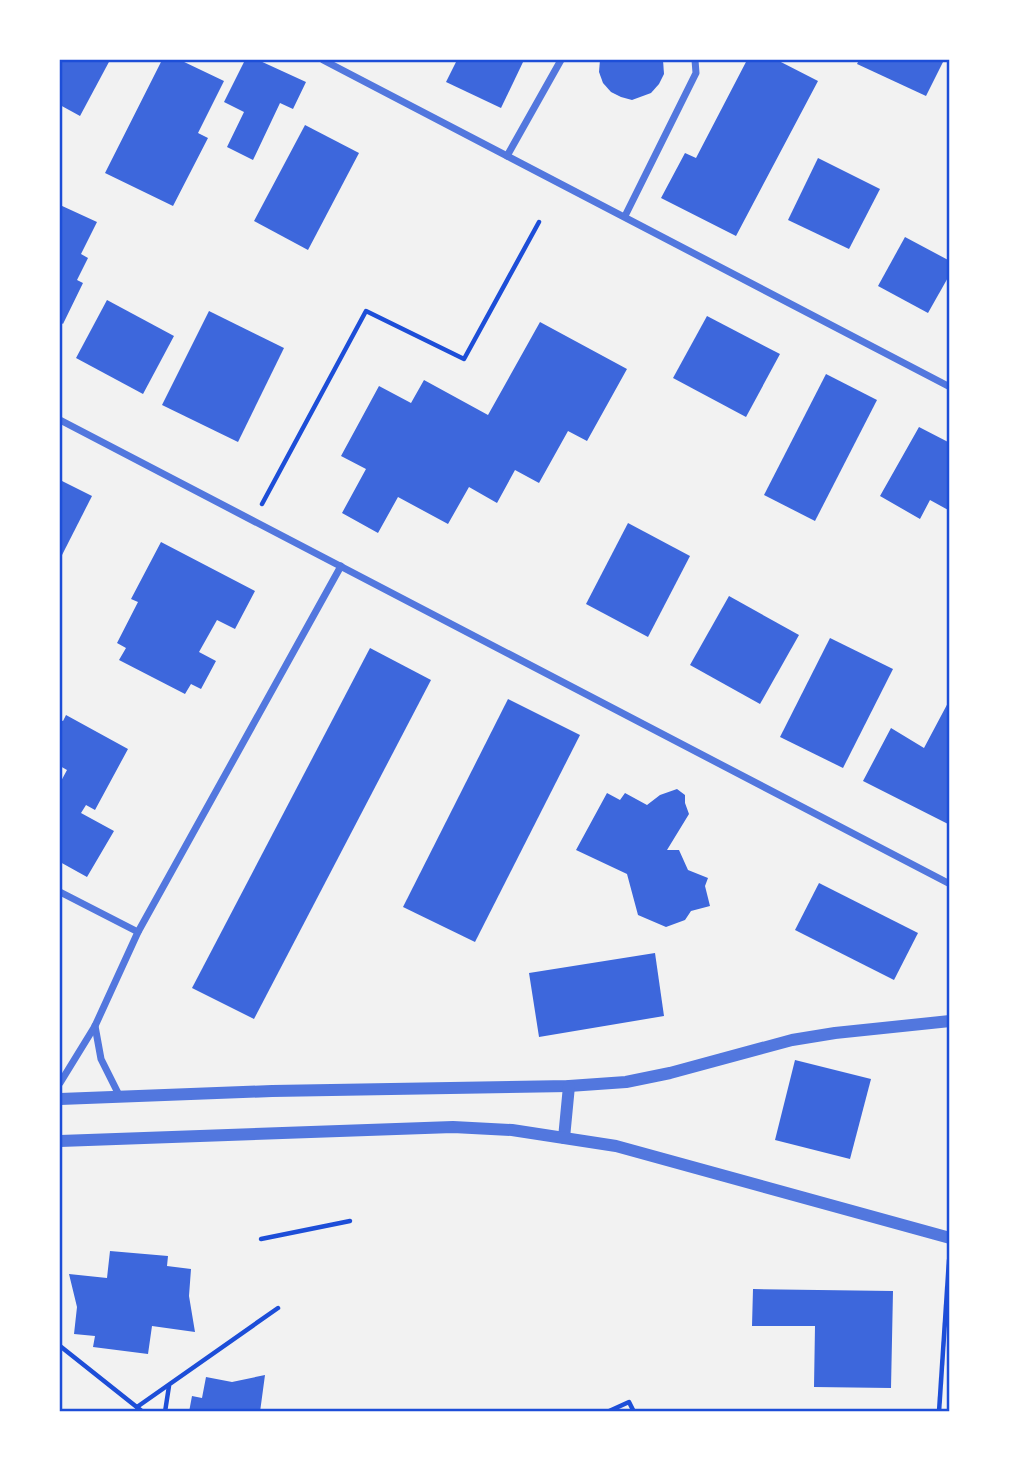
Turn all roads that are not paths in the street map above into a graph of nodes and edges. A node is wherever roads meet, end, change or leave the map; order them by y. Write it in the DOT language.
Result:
graph roads {
  1 [pos="323,60"];
  2 [pos="561,60"];
  3 [pos="695,60"];
  4 [pos="508,156"];
  5 [pos="625,216"];
  6 [pos="950,387"];
  7 [pos="60,420"];
  8 [pos="341,566"];
  9 [pos="950,884"];
  10 [pos="60,892"];
  11 [pos="138,932"];
  12 [pos="950,1021"];
  13 [pos="95,1026"];
  14 [pos="60,1083"];
  15 [pos="569,1086"];
  16 [pos="120,1098"];
  17 [pos="60,1099"];
  18 [pos="564,1138"];
  19 [pos="60,1141"];
  20 [pos="950,1238"];
  1 -- 4 [label="street"];
  2 -- 4 [label="street"];
  3 -- 5 [label="street"];
  4 -- 5 [label="street"];
  5 -- 6 [label="street"];
  7 -- 8 [label="street"];
  8 -- 9 [label="street"];
  8 -- 11 [label="street"];
  10 -- 11 [label="street"];
  11 -- 13 [label="street"];
  12 -- 15 [label="street"];
  13 -- 14 [label="street"];
  13 -- 16 [label="street"];
  15 -- 16 [label="street"];
  15 -- 18 [label="street"];
  16 -- 17 [label="street"];
  18 -- 19 [label="street"];
  18 -- 20 [label="street"];
}
